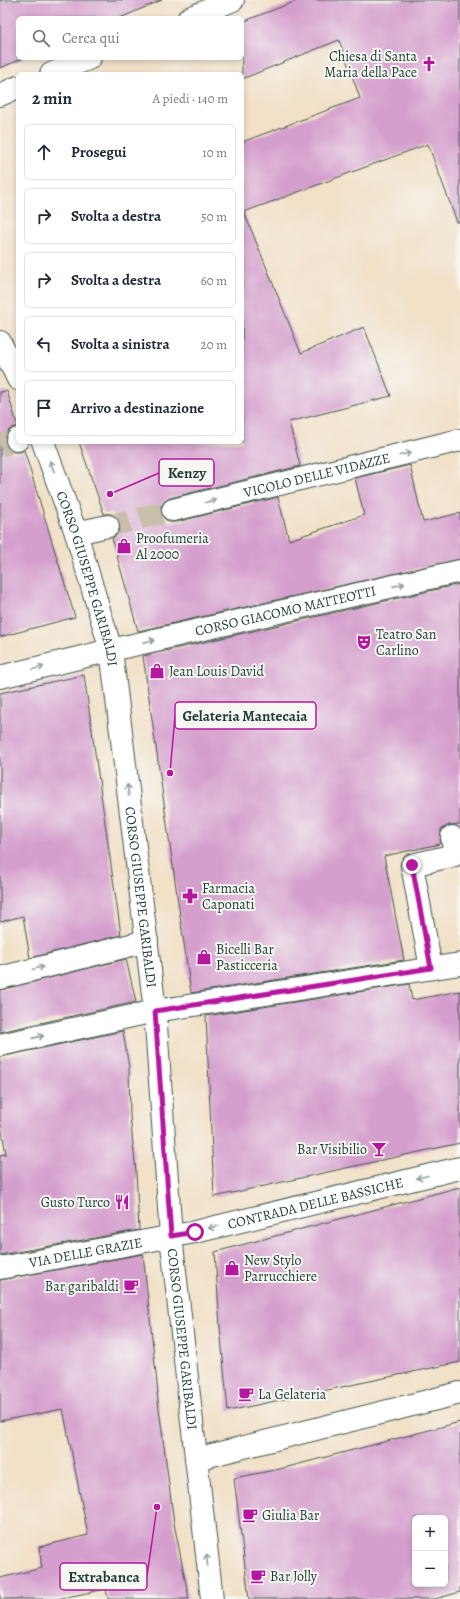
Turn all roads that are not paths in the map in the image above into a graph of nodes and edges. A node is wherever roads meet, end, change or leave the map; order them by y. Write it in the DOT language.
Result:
graph roads {
  1 [pos="233,0"];
  2 [pos="194,16"];
  3 [pos="85,60"];
  4 [pos="56,72"];
  5 [pos="16,88"];
  6 [pos="0,95"];
  7 [pos="0,342"];
  8 [pos="16,375"];
  9 [pos="460,440"];
  10 [pos="44,444"];
  11 [pos="173,510"];
  12 [pos="108,526"];
  13 [pos="76,533"];
  14 [pos="460,571"];
  15 [pos="111,650"];
  16 [pos="0,677"];
  17 [pos="452,837"];
  18 [pos="147,941"];
  19 [pos="460,964"];
  20 [pos="431,968"];
  21 [pos="0,978"];
  22 [pos="155,1011"];
  23 [pos="0,1045"];
  24 [pos="460,1168"];
  25 [pos="171,1236"];
  26 [pos="0,1268"];
  27 [pos="460,1393"];
  28 [pos="196,1459"];
  29 [pos="212,1599"];
  1 -- 2 [label="street"];
  3 -- 4 [label="street"];
  5 -- 6 [label="street"];
  7 -- 8 [label="street"];
  11 -- 9 [label="street, VICOLO DELLE VIDAZZE, one-way"];
  13 -- 10 [label="street, CORSO GIUSEPPE GARIBALDI, one-way"];
  12 -- 13 [label="street"];
  13 -- 15 [label="street, CORSO GIUSEPPE GARIBALDI"];
  15 -- 14 [label="street, CORSO GIACOMO MATTEOTTI, one-way"];
  16 -- 15 [label="street, CORSO GIACOMO MATTEOTTI, one-way"];
  18 -- 15 [label="street, CORSO GIUSEPPE GARIBALDI, one-way"];
  17 -- 20 [label="street"];
  21 -- 18 [label="street, one-way"];
  18 -- 22 [label="street, CORSO GIUSEPPE GARIBALDI"];
  19 -- 20 [label="street"];
  20 -- 22 [label="street"];
  23 -- 22 [label="street, one-way"];
  22 -- 25 [label="street, CORSO GIUSEPPE GARIBALDI"];
  24 -- 25 [label="street, CONTRADA DELLE BASSICHE, one-way"];
  25 -- 26 [label="street, VIA DELLE GRAZIE"];
  25 -- 28 [label="street, CORSO GIUSEPPE GARIBALDI"];
  27 -- 28 [label="street"];
  29 -- 28 [label="street, CORSO GIUSEPPE GARIBALDI, one-way"];
}
